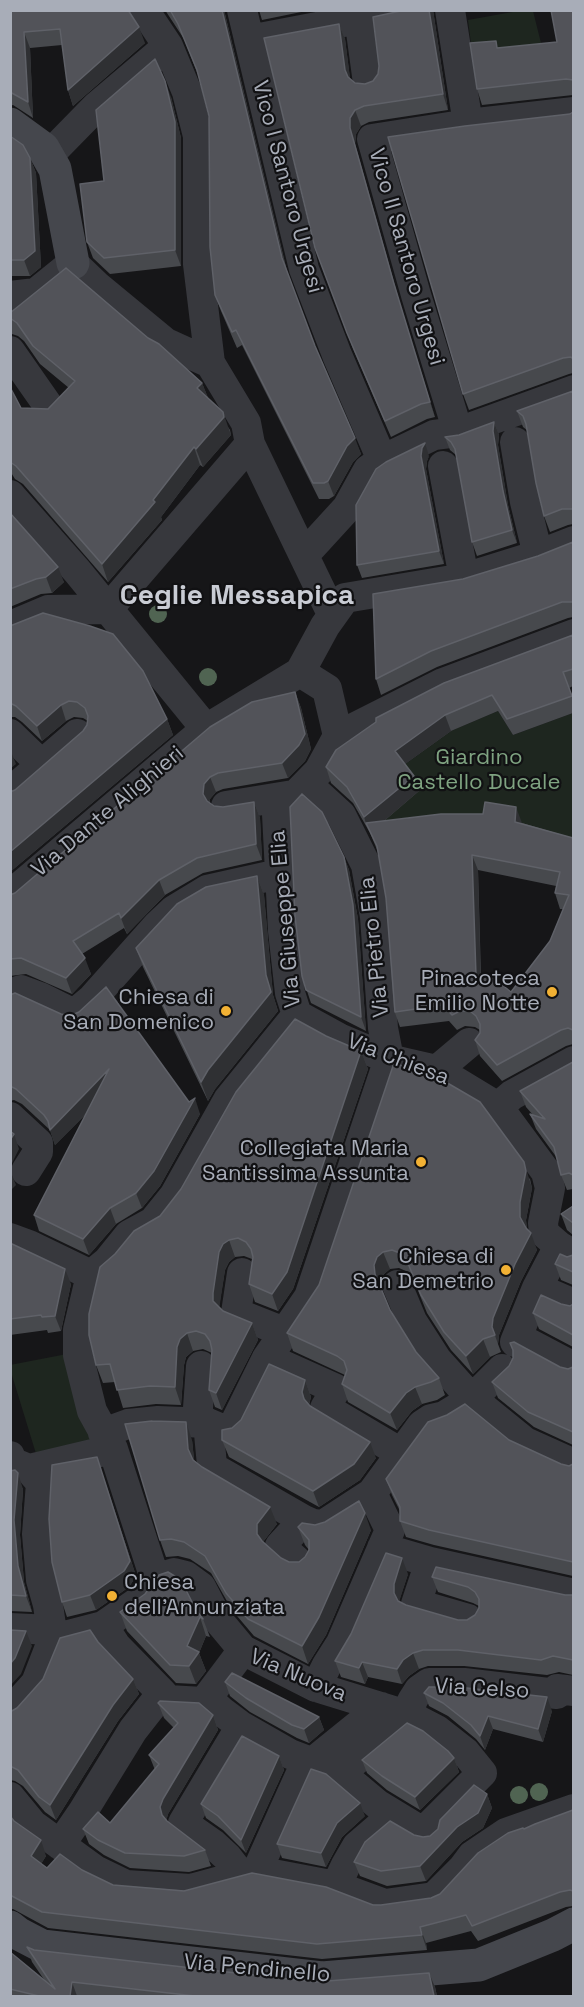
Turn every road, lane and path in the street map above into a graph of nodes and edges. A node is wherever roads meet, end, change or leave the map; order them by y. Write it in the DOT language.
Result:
graph roads {
  1 [pos="144,10"];
  2 [pos="242,10"];
  3 [pos="406,10"];
  4 [pos="450,10"];
  5 [pos="358,15"];
  6 [pos="249,40"];
  7 [pos="168,46"];
  8 [pos="368,83"];
  9 [pos="573,112"];
  10 [pos="10,124"];
  11 [pos="468,124"];
  12 [pos="49,155"];
  13 [pos="73,263"];
  14 [pos="10,296"];
  15 [pos="10,351"];
  16 [pos="210,363"];
  17 [pos="573,390"];
  18 [pos="47,404"];
  19 [pos="458,432"];
  20 [pos="514,442"];
  21 [pos="249,444"];
  22 [pos="382,460"];
  23 [pos="443,466"];
  24 [pos="10,495"];
  25 [pos="573,541"];
  26 [pos="304,555"];
  27 [pos="538,555"];
  28 [pos="464,578"];
  29 [pos="108,609"];
  30 [pos="332,614"];
  31 [pos="12,623"];
  32 [pos="573,634"];
  33 [pos="300,672"];
  34 [pos="206,729"];
  35 [pos="10,734"];
  36 [pos="77,734"];
  37 [pos="338,736"];
  38 [pos="42,765"];
  39 [pos="300,790"];
  40 [pos="10,792"];
  41 [pos="226,806"];
  42 [pos="279,874"];
  43 [pos="10,896"];
  44 [pos="10,995"];
  45 [pos="297,1015"];
  46 [pos="469,1043"];
  47 [pos="388,1059"];
  48 [pos="573,1061"];
  49 [pos="437,1070"];
  50 [pos="498,1107"];
  51 [pos="10,1117"];
  52 [pos="26,1171"];
  53 [pos="573,1206"];
  54 [pos="10,1238"];
  55 [pos="558,1241"];
  56 [pos="242,1274"];
  57 [pos="91,1275"];
  58 [pos="397,1285"];
  59 [pos="537,1288"];
  60 [pos="573,1304"];
  61 [pos="284,1332"];
  62 [pos="267,1358"];
  63 [pos="201,1366"];
  64 [pos="573,1367"];
  65 [pos="502,1369"];
  66 [pos="472,1399"];
  67 [pos="202,1423"];
  68 [pos="108,1441"];
  69 [pos="401,1453"];
  70 [pos="20,1463"];
  71 [pos="573,1464"];
  72 [pos="372,1493"];
  73 [pos="314,1523"];
  74 [pos="382,1548"];
  75 [pos="430,1562"];
  76 [pos="299,1563"];
  77 [pos="155,1579"];
  78 [pos="573,1594"];
  79 [pos="468,1618"];
  80 [pos="102,1626"];
  81 [pos="10,1628"];
  82 [pos="53,1634"];
  83 [pos="243,1650"];
  84 [pos="316,1687"];
  85 [pos="565,1692"];
  86 [pos="207,1698"];
  87 [pos="156,1699"];
  88 [pos="381,1707"];
  89 [pos="10,1712"];
  90 [pos="411,1716"];
  91 [pos="242,1726"];
  92 [pos="320,1765"];
  93 [pos="573,1809"];
  94 [pos="15,1815"];
  95 [pos="393,1815"];
  96 [pos="60,1845"];
  97 [pos="249,1873"];
  98 [pos="336,1886"];
  99 [pos="573,1924"];
  100 [pos="10,1927"];
  1 -- 7 [label="street"];
  2 -- 6 [label="street, Vico I Santoro Urgesi"];
  3 -- 5 [label="street"];
  4 -- 11 [label="street"];
  5 -- 6 [label="street"];
  5 -- 8 [label="street"];
  6 -- 22 [label="street, Vico I Santoro Urgesi"];
  7 -- 12 [label="street"];
  7 -- 16 [label="street"];
  9 -- 11 [label="street"];
  10 -- 12 [label="street"];
  11 -- 19 [label="street, Vico II Santoro Urgesi"];
  12 -- 13 [label="street"];
  13 -- 14 [label="street"];
  13 -- 16 [label="street"];
  15 -- 18 [label="street"];
  16 -- 21 [label="street"];
  17 -- 19 [label="street"];
  19 -- 22 [label="street"];
  20 -- 27 [label="street"];
  21 -- 26 [label="street"];
  21 -- 29 [label="street"];
  22 -- 26 [label="street"];
  23 -- 28 [label="street"];
  24 -- 29 [label="street"];
  25 -- 27 [label="street"];
  26 -- 30 [label="street"];
  27 -- 28 [label="street"];
  28 -- 30 [label="street"];
  29 -- 31 [label="street"];
  29 -- 34 [label="street"];
  30 -- 33 [label="street"];
  32 -- 37 [label="street"];
  33 -- 34 [label="street, Via Dante Alighieri"];
  33 -- 37 [label="street"];
  34 -- 43 [label="street, Via Dante Alighieri"];
  35 -- 38 [label="street"];
  36 -- 38 [label="street"];
  37 -- 39 [label="street, Via Giuseppe Elia"];
  38 -- 40 [label="street"];
  39 -- 41 [label="street"];
  39 -- 42 [label="street, Via Giuseppe Elia"];
  39 -- 47 [label="street, Via Pietro Elia"];
  42 -- 44 [label="street"];
  42 -- 45 [label="street, Via Giuseppe Elia"];
  45 -- 47 [label="street, Via Chiesa"];
  45 -- 57 [label="street, Via Giuseppe Elia"];
  46 -- 49 [label="street"];
  47 -- 49 [label="street, Via Chiesa"];
  47 -- 61 [label="street"];
  48 -- 50 [label="street"];
  49 -- 50 [label="street, Via Chiesa"];
  50 -- 55 [label="street"];
  51 -- 52 [label="street"];
  53 -- 55 [label="street"];
  54 -- 57 [label="street"];
  55 -- 59 [label="street"];
  56 -- 61 [label="street"];
  57 -- 68 [label="street"];
  58 -- 66 [label="street"];
  59 -- 60 [label="street"];
  59 -- 64 [label="street"];
  61 -- 62 [label="street"];
  62 -- 67 [label="street"];
  62 -- 69 [label="street"];
  63 -- 67 [label="street"];
  65 -- 66 [label="street"];
  66 -- 69 [label="street"];
  66 -- 71 [label="street"];
  67 -- 68 [label="street"];
  67 -- 73 [label="street"];
  68 -- 70 [label="street"];
  68 -- 77 [label="street"];
  69 -- 72 [label="street"];
  70 -- 82 [label="street"];
  72 -- 73 [label="street"];
  72 -- 74 [label="street"];
  73 -- 76 [label="street"];
  74 -- 75 [label="street"];
  74 -- 84 [label="street"];
  75 -- 78 [label="street"];
  75 -- 79 [label="street"];
  77 -- 80 [label="street"];
  77 -- 83 [label="street"];
  80 -- 82 [label="street"];
  80 -- 87 [label="street"];
  81 -- 82 [label="street"];
  82 -- 89 [label="street"];
  83 -- 84 [label="street, Via Nuova"];
  83 -- 86 [label="street, Via Nuova"];
  84 -- 88 [label="street, Via Nuova"];
  85 -- 90 [label="street, Via Celso"];
  86 -- 87 [label="street"];
  86 -- 91 [label="street"];
  87 -- 96 [label="street"];
  88 -- 90 [label="street, Via Nuova"];
  88 -- 92 [label="street"];
  90 -- 92 [label="street, Via Celso"];
  90 -- 95 [label="street, Via Nuova"];
  91 -- 92 [label="street"];
  91 -- 97 [label="street"];
  92 -- 95 [label="street"];
  92 -- 97 [label="street"];
  93 -- 98 [label="street"];
  94 -- 96 [label="street"];
  95 -- 98 [label="street"];
  96 -- 97 [label="street"];
  97 -- 98 [label="street"];
  99 -- 100 [label="street, Via Pendinello"];
}
